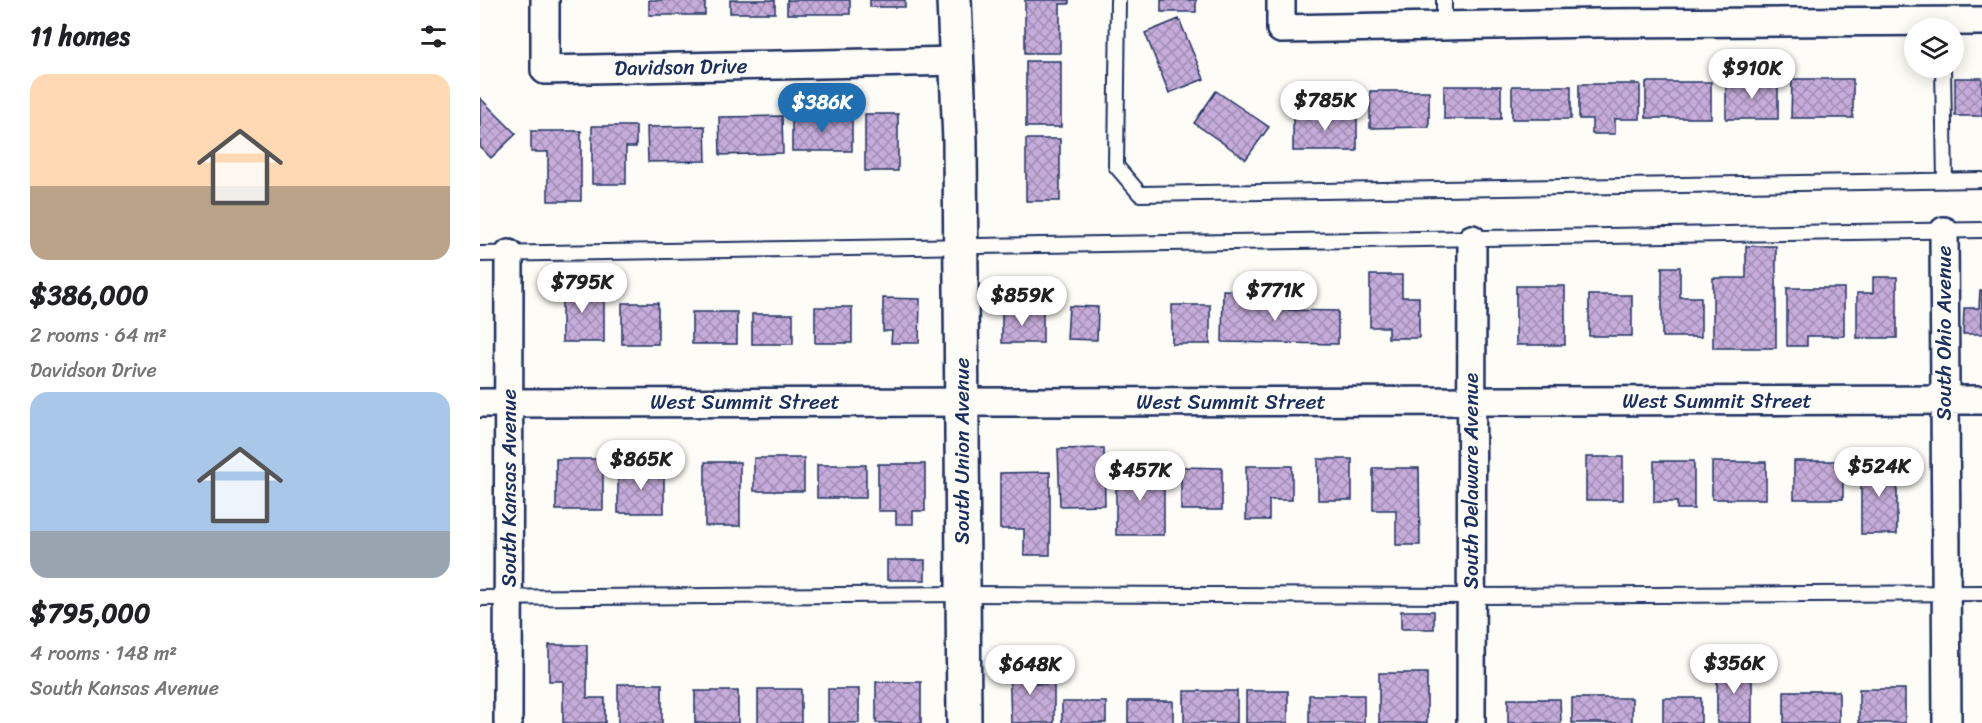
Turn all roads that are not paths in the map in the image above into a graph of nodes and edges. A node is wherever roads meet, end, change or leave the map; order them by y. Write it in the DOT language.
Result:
graph roads {
  1 [pos="545,0"];
  2 [pos="954,0"];
  3 [pos="1118,0"];
  4 [pos="1281,0"];
  5 [pos="1597,11"];
  6 [pos="1910,11"];
  7 [pos="1444,13"];
  8 [pos="1926,18"];
  9 [pos="1982,21"];
  10 [pos="1964,23"];
  11 [pos="957,61"];
  12 [pos="1943,78"];
  13 [pos="1982,180"];
  14 [pos="1945,181"];
  15 [pos="1982,230"];
  16 [pos="1944,231"];
  17 [pos="1472,239"];
  18 [pos="961,244"];
  19 [pos="480,254"];
  20 [pos="509,254"];
  21 [pos="1944,400"];
  22 [pos="1982,400"];
  23 [pos="509,402"];
  24 [pos="961,402"];
  25 [pos="1472,402"];
  26 [pos="480,403"];
  27 [pos="1946,593"];
  28 [pos="1982,593"];
  29 [pos="962,594"];
  30 [pos="1471,596"];
  31 [pos="480,598"];
  32 [pos="509,598"];
  33 [pos="508,723"];
  34 [pos="963,723"];
  35 [pos="1471,723"];
  36 [pos="1947,723"];
  1 -- 11 [label="street, Davidson Drive"];
  2 -- 11 [label="main road, South Union Avenue"];
  3 -- 14 [label="lane"];
  4 -- 7 [label="street"];
  5 -- 6 [label="street"];
  5 -- 7 [label="street"];
  6 -- 8 [label="street"];
  9 -- 10 [label="street"];
  11 -- 18 [label="main road, South Union Avenue"];
  12 -- 14 [label="lane"];
  13 -- 14 [label="lane"];
  15 -- 16 [label="lane"];
  16 -- 17 [label="lane"];
  16 -- 21 [label="street, South Ohio Avenue"];
  17 -- 18 [label="lane"];
  17 -- 25 [label="street, South Delaware Avenue"];
  18 -- 20 [label="lane"];
  18 -- 24 [label="main road, South Union Avenue"];
  19 -- 20 [label="lane"];
  20 -- 23 [label="street, South Kansas Avenue"];
  21 -- 22 [label="street, West Summit Street"];
  21 -- 25 [label="street, West Summit Street"];
  21 -- 27 [label="street, South Ohio Avenue"];
  23 -- 24 [label="street, West Summit Street"];
  23 -- 26 [label="street, West Summit Street"];
  23 -- 32 [label="street, South Kansas Avenue"];
  24 -- 25 [label="street, West Summit Street"];
  24 -- 29 [label="main road, South Union Avenue"];
  25 -- 30 [label="street, South Delaware Avenue"];
  27 -- 28 [label="lane"];
  27 -- 30 [label="lane"];
  27 -- 36 [label="street, South Ohio Avenue"];
  29 -- 30 [label="lane"];
  29 -- 32 [label="lane"];
  29 -- 34 [label="main road, South Union Avenue"];
  30 -- 35 [label="street, South Delaware Avenue"];
  31 -- 32 [label="lane"];
  32 -- 33 [label="street, South Kansas Avenue"];
}
